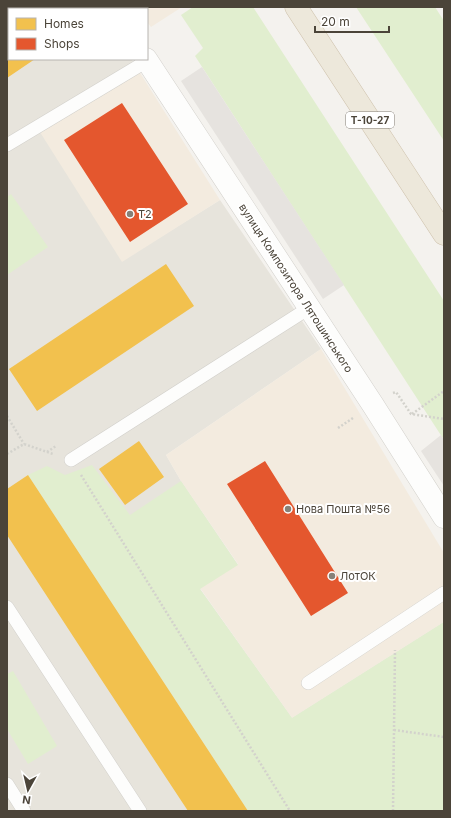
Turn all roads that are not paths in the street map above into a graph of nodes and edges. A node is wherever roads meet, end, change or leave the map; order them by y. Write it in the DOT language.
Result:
graph roads {
  1 [pos="296,7"];
  2 [pos="147,60"];
  3 [pos="7,145"];
  4 [pos="444,234"];
  5 [pos="309,308"];
  6 [pos="71,460"];
  7 [pos="444,517"];
  8 [pos="444,593"];
  9 [pos="7,607"];
  10 [pos="308,683"];
  11 [pos="7,784"];
  12 [pos="24,811"];
  13 [pos="140,811"];
  1 -- 4 [label="highway, Т-10-27"];
  2 -- 3 [label="lane"];
  2 -- 5 [label="street, вулиця Композитора Лятошинського"];
  5 -- 6 [label="lane"];
  5 -- 7 [label="street, вулиця Композитора Лятошинського"];
  8 -- 10 [label="lane"];
  9 -- 13 [label="lane"];
  11 -- 12 [label="lane"];
}
